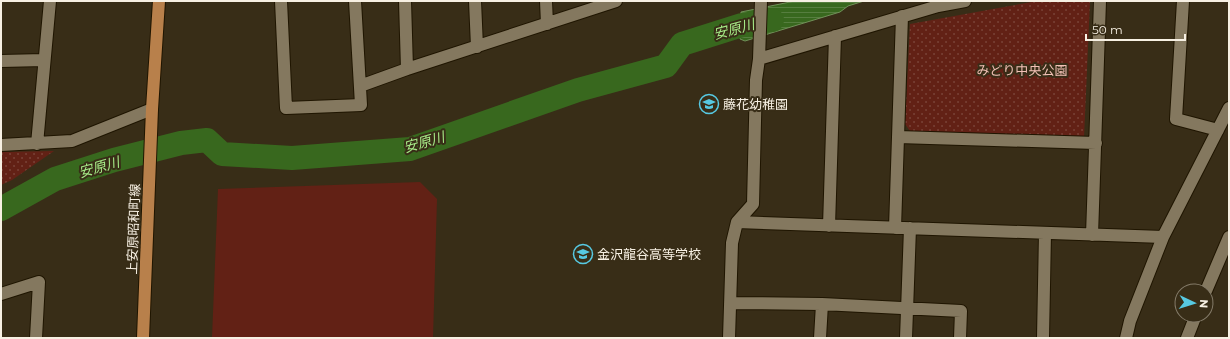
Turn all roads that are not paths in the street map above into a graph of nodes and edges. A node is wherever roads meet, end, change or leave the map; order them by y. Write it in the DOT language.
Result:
graph roads {
  1 [pos="50,1"];
  2 [pos="159,1"];
  3 [pos="281,1"];
  4 [pos="355,1"];
  5 [pos="405,1"];
  6 [pos="475,1"];
  7 [pos="546,1"];
  8 [pos="616,1"];
  9 [pos="761,1"];
  10 [pos="965,1"];
  11 [pos="1100,1"];
  12 [pos="1183,1"];
  13 [pos="902,16"];
  14 [pos="547,24"];
  15 [pos="834,36"];
  16 [pos="477,47"];
  17 [pos="759,53"];
  18 [pos="44,60"];
  19 [pos="1,61"];
  20 [pos="407,69"];
  21 [pos="360,86"];
  22 [pos="1229,108"];
  23 [pos="152,109"];
  24 [pos="1218,130"];
  25 [pos="898,137"];
  26 [pos="1096,143"];
  27 [pos="37,144"];
  28 [pos="1,145"];
  29 [pos="737,222"];
  30 [pos="829,226"];
  31 [pos="895,228"];
  32 [pos="910,228"];
  33 [pos="1045,233"];
  34 [pos="1092,235"];
  35 [pos="1163,237"];
  36 [pos="1229,237"];
  37 [pos="1209,283"];
  38 [pos="1,294"];
  39 [pos="730,303"];
  40 [pos="822,304"];
  41 [pos="907,308"];
  42 [pos="1193,323"];
  43 [pos="36,338"];
  44 [pos="143,338"];
  45 [pos="729,338"];
  46 [pos="820,338"];
  47 [pos="906,338"];
  48 [pos="960,338"];
  49 [pos="1043,338"];
  50 [pos="1126,338"];
  51 [pos="1186,338"];
  1 -- 18 [label="street"];
  2 -- 23 [label="main road, 上安原昭和町線"];
  3 -- 21 [label="street"];
  4 -- 21 [label="street"];
  5 -- 20 [label="street"];
  6 -- 16 [label="street"];
  7 -- 14 [label="street"];
  8 -- 14 [label="street"];
  9 -- 17 [label="street"];
  10 -- 13 [label="street"];
  11 -- 26 [label="street"];
  12 -- 24 [label="street"];
  13 -- 15 [label="street"];
  13 -- 25 [label="street"];
  14 -- 16 [label="street"];
  15 -- 17 [label="street"];
  15 -- 30 [label="street"];
  16 -- 20 [label="street"];
  17 -- 29 [label="street"];
  18 -- 19 [label="street"];
  18 -- 27 [label="street"];
  20 -- 21 [label="street"];
  22 -- 24 [label="street"];
  23 -- 27 [label="street"];
  23 -- 44 [label="main road, 上安原昭和町線"];
  24 -- 35 [label="street"];
  25 -- 26 [label="street"];
  25 -- 31 [label="street"];
  26 -- 34 [label="street"];
  27 -- 28 [label="street"];
  29 -- 30 [label="street"];
  29 -- 39 [label="street"];
  30 -- 31 [label="street"];
  31 -- 32 [label="street"];
  32 -- 33 [label="street"];
  32 -- 41 [label="street"];
  33 -- 34 [label="street"];
  33 -- 49 [label="street"];
  34 -- 35 [label="street"];
  35 -- 50 [label="street"];
  36 -- 37 [label="street"];
  38 -- 43 [label="street"];
  39 -- 40 [label="street"];
  39 -- 45 [label="street"];
  40 -- 41 [label="street"];
  40 -- 46 [label="street"];
  41 -- 47 [label="street"];
  41 -- 48 [label="street"];
  42 -- 51 [label="street"];
}
